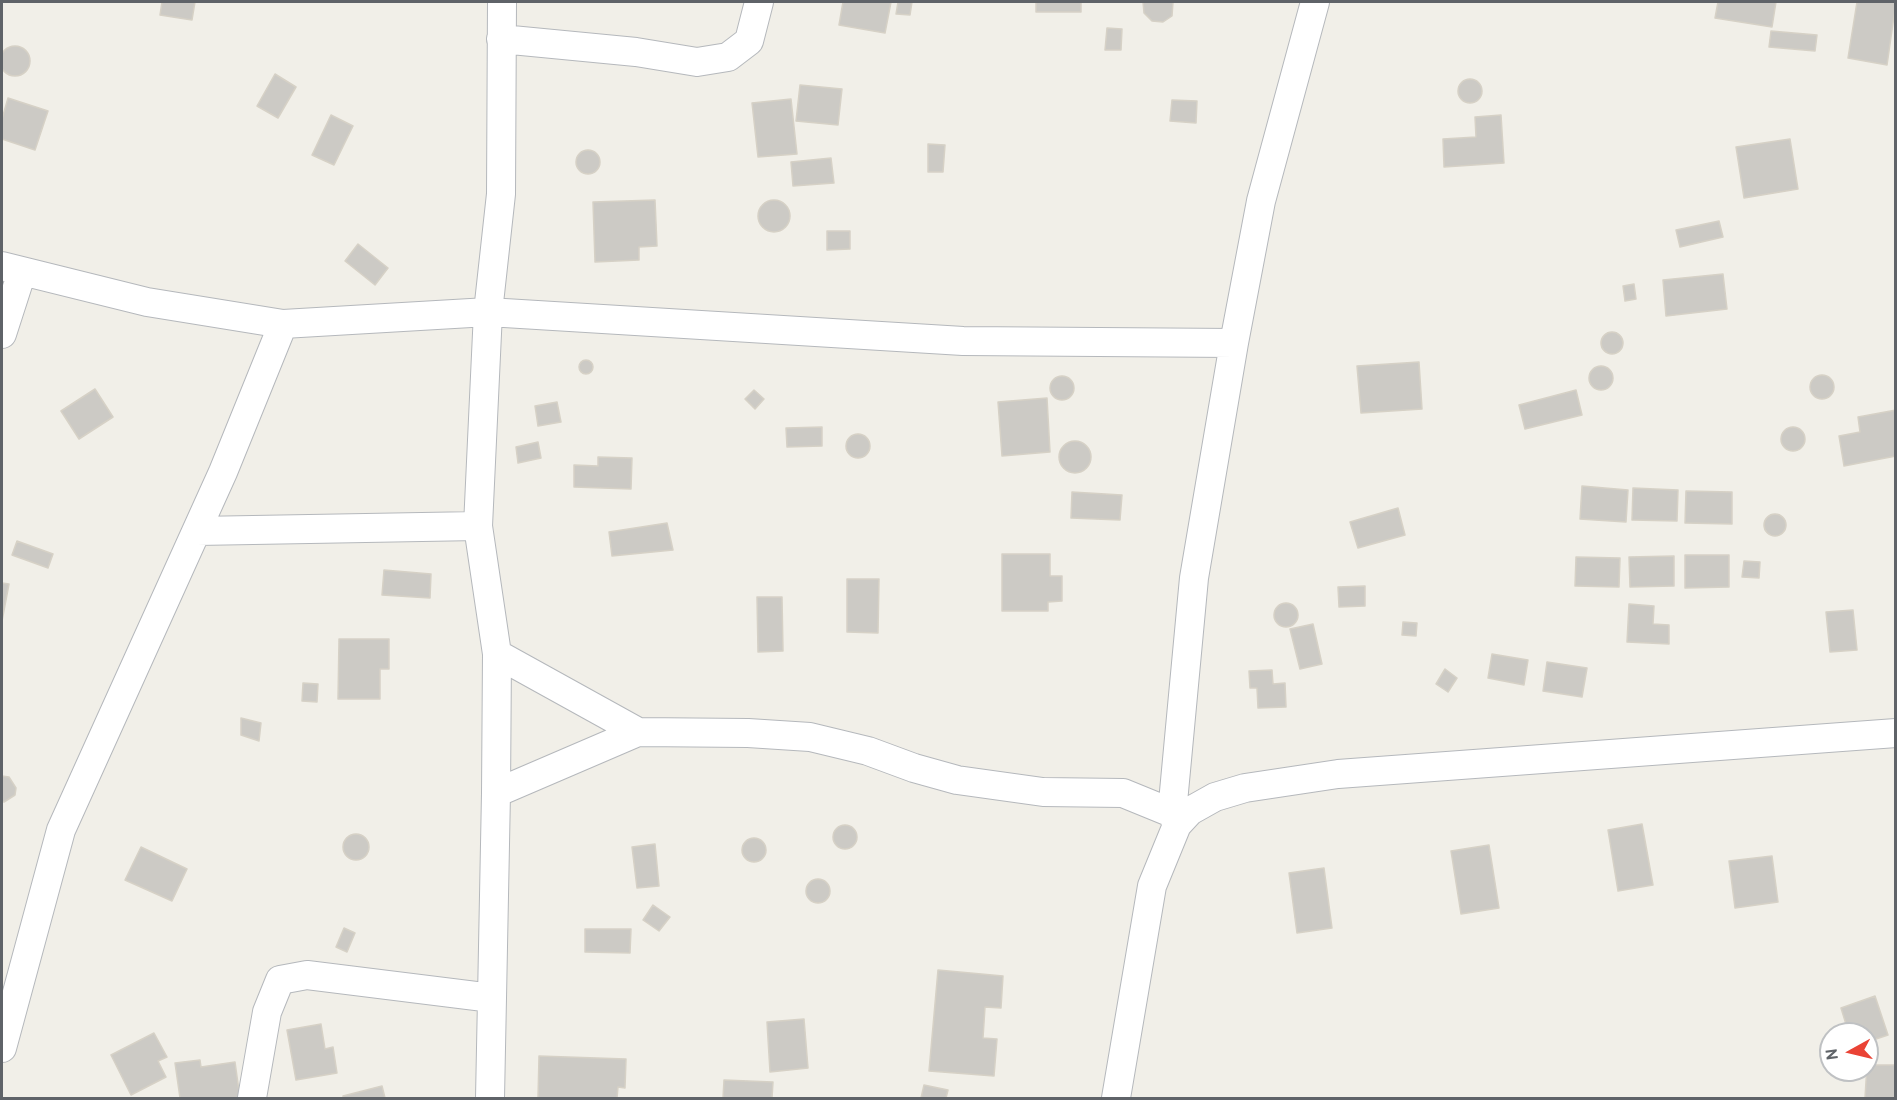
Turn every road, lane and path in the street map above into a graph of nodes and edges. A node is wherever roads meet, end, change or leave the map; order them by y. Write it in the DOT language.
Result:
graph roads {
  1 [pos="502,2"];
  2 [pos="759,2"];
  3 [pos="1315,2"];
  4 [pos="501,39"];
  5 [pos="12,269"];
  6 [pos="488,312"];
  7 [pos="283,324"];
  8 [pos="2,334"];
  9 [pos="1234,343"];
  10 [pos="478,526"];
  11 [pos="197,531"];
  12 [pos="497,654"];
  13 [pos="638,732"];
  14 [pos="1896,733"];
  15 [pos="496,793"];
  16 [pos="1175,819"];
  17 [pos="492,998"];
  18 [pos="2,1048"];
  19 [pos="252,1098"];
  20 [pos="490,1098"];
  21 [pos="1116,1098"];
  1 -- 4 [label="street"];
  2 -- 4 [label="street"];
  3 -- 9 [label="street"];
  4 -- 6 [label="street"];
  5 -- 7 [label="street"];
  5 -- 8 [label="street"];
  6 -- 7 [label="street"];
  6 -- 9 [label="street"];
  6 -- 10 [label="street"];
  7 -- 11 [label="street"];
  9 -- 16 [label="street"];
  10 -- 11 [label="street"];
  10 -- 12 [label="street"];
  11 -- 18 [label="street"];
  12 -- 13 [label="street"];
  12 -- 15 [label="street"];
  13 -- 15 [label="street"];
  13 -- 16 [label="street"];
  14 -- 16 [label="street"];
  15 -- 17 [label="street"];
  16 -- 21 [label="street"];
  17 -- 19 [label="street"];
  17 -- 20 [label="street"];
}
